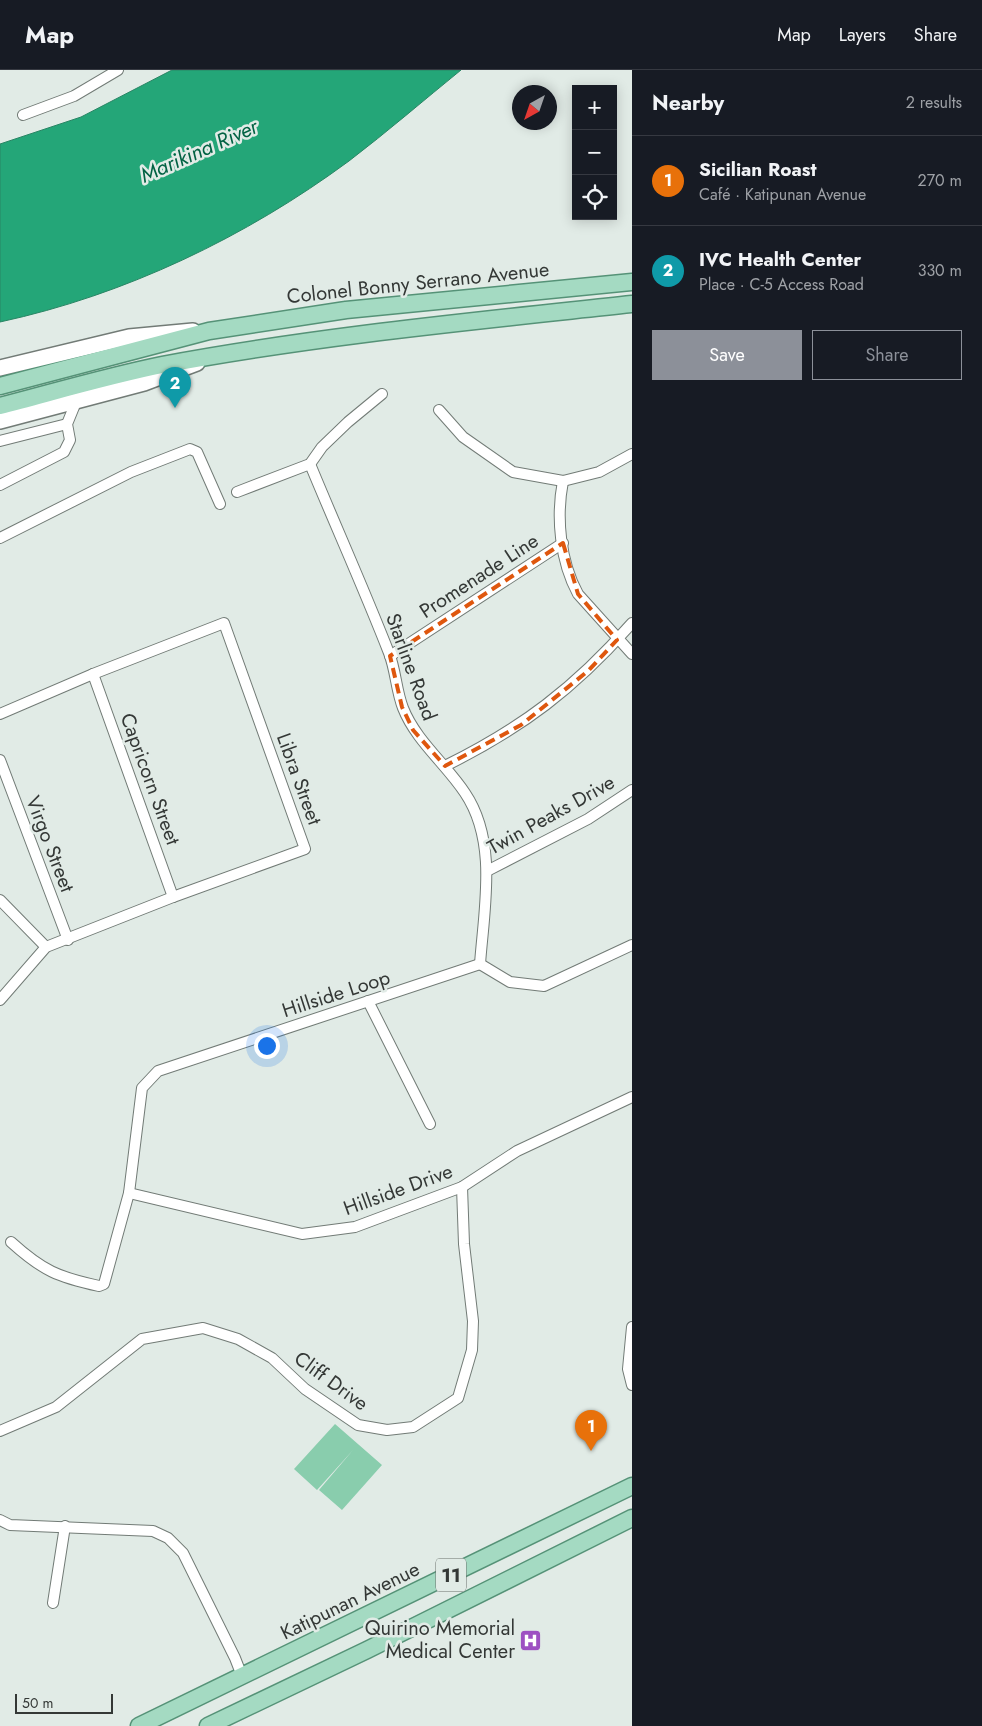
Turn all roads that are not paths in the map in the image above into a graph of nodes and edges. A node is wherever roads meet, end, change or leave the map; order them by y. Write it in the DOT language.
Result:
graph roads {
  1 [pos="118,70"];
  2 [pos="23,115"];
  3 [pos="632,282"];
  4 [pos="632,304"];
  5 [pos="209,331"];
  6 [pos="218,355"];
  7 [pos="0,368"];
  8 [pos="0,386"];
  9 [pos="382,394"];
  10 [pos="76,402"];
  11 [pos="0,406"];
  12 [pos="439,410"];
  13 [pos="0,421"];
  14 [pos="67,424"];
  15 [pos="0,441"];
  16 [pos="632,454"];
  17 [pos="310,464"];
  18 [pos="563,481"];
  19 [pos="0,485"];
  20 [pos="237,492"];
  21 [pos="220,504"];
  22 [pos="0,538"];
  23 [pos="563,543"];
  24 [pos="632,623"];
  25 [pos="618,640"];
  26 [pos="632,654"];
  27 [pos="390,656"];
  28 [pos="93,674"];
  29 [pos="0,714"];
  30 [pos="0,760"];
  31 [pos="446,766"];
  32 [pos="632,790"];
  33 [pos="487,871"];
  34 [pos="174,897"];
  35 [pos="0,900"];
  36 [pos="68,940"];
  37 [pos="632,945"];
  38 [pos="46,947"];
  39 [pos="480,964"];
  40 [pos="0,1000"];
  41 [pos="368,1001"];
  42 [pos="632,1097"];
  43 [pos="430,1124"];
  44 [pos="462,1187"];
  45 [pos="129,1193"];
  46 [pos="10,1242"];
  47 [pos="632,1327"];
  48 [pos="632,1385"];
  49 [pos="0,1431"];
  50 [pos="632,1486"];
  51 [pos="632,1518"];
  52 [pos="0,1520"];
  53 [pos="65,1526"];
  54 [pos="53,1603"];
  55 [pos="242,1676"];
  56 [pos="139,1726"];
  57 [pos="208,1726"];
  1 -- 2 [label="street"];
  3 -- 5 [label="main road, Colonel Bonny Serrano Avenue"];
  4 -- 6 [label="main road"];
  5 -- 7 [label="street"];
  5 -- 8 [label="main road, Colonel Bonny Serrano Avenue"];
  6 -- 10 [label="street"];
  6 -- 11 [label="main road"];
  9 -- 17 [label="street"];
  10 -- 13 [label="street"];
  10 -- 14 [label="street"];
  12 -- 18 [label="street"];
  14 -- 15 [label="street"];
  14 -- 19 [label="street"];
  16 -- 18 [label="street"];
  17 -- 20 [label="street"];
  17 -- 27 [label="street, Starline Road"];
  18 -- 23 [label="street"];
  21 -- 22 [label="street"];
  23 -- 25 [label="street"];
  23 -- 27 [label="street, Promenade Line"];
  24 -- 25 [label="street"];
  25 -- 26 [label="street"];
  25 -- 31 [label="street"];
  27 -- 31 [label="street, Starline Road"];
  28 -- 29 [label="street, Libra Street"];
  28 -- 34 [label="street, Capricorn Street"];
  28 -- 34 [label="street, Libra Street"];
  30 -- 36 [label="street, Virgo Street"];
  31 -- 33 [label="street, Starline Road"];
  32 -- 33 [label="street, Twin Peaks Drive"];
  33 -- 39 [label="street, Starline Road"];
  34 -- 36 [label="street, Libra Street"];
  35 -- 38 [label="street"];
  36 -- 38 [label="street, Libra Street"];
  37 -- 39 [label="street"];
  38 -- 40 [label="street"];
  39 -- 41 [label="street, Hillside Loop"];
  41 -- 43 [label="street"];
  41 -- 45 [label="street, Hillside Loop"];
  42 -- 44 [label="street, Hillside Drive"];
  44 -- 45 [label="street, Hillside Drive"];
  44 -- 49 [label="street, Cliff Drive"];
  45 -- 46 [label="street, Hillside Loop"];
  47 -- 48 [label="street"];
  50 -- 55 [label="main road, Katipunan Avenue / 11"];
  51 -- 57 [label="main road, 11"];
  52 -- 53 [label="street"];
  53 -- 54 [label="street"];
  53 -- 55 [label="street"];
  55 -- 56 [label="main road, Katipunan Avenue / 11"];
}
